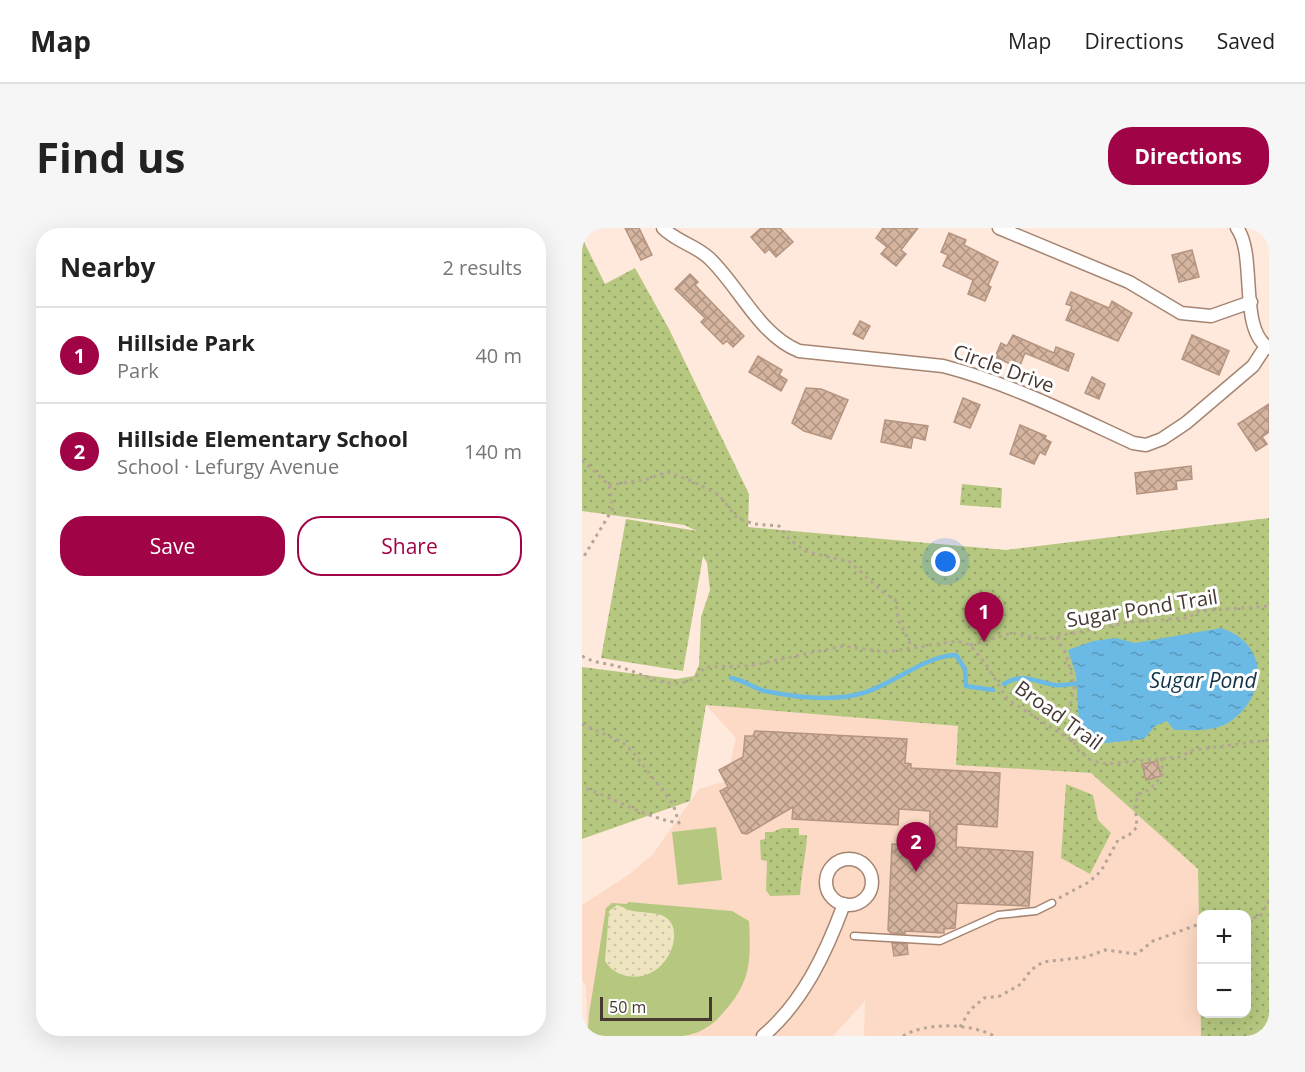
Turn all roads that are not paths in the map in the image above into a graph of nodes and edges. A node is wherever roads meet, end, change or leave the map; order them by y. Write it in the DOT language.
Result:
graph roads {
  1 [pos="663,228"];
  2 [pos="999,228"];
  3 [pos="1237,228"];
  4 [pos="1251,302"];
  5 [pos="1267,347"];
  6 [pos="1052,903"];
  7 [pos="844,904"];
  8 [pos="854,936"];
  9 [pos="763,1036"];
  1 -- 5 [label="street, Circle Drive"];
  2 -- 4 [label="street"];
  3 -- 4 [label="street"];
  4 -- 5 [label="street"];
  6 -- 8 [label="lane"];
  7 -- 9 [label="street"];
}
